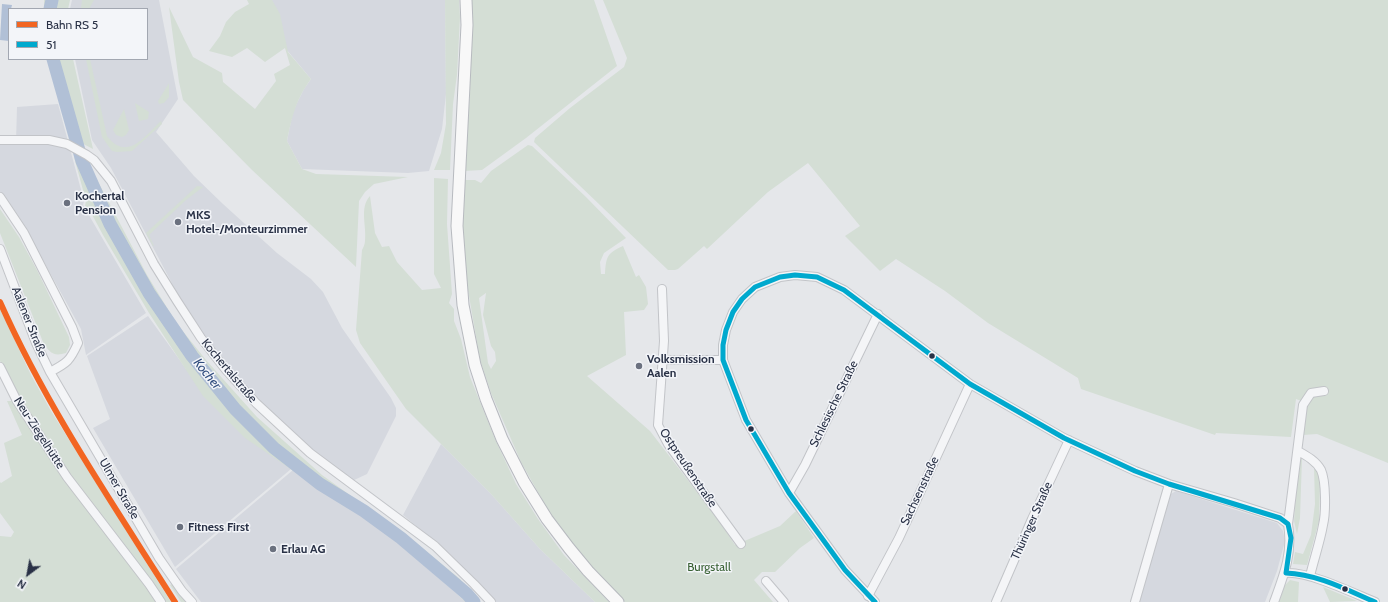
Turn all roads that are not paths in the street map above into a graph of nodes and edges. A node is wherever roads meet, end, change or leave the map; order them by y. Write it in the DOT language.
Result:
graph roads {
  1 [pos="466,0"];
  2 [pos="0,140"];
  3 [pos="0,197"];
  4 [pos="0,249"];
  5 [pos="662,289"];
  6 [pos="878,314"];
  7 [pos="663,360"];
  8 [pos="723,360"];
  9 [pos="0,368"];
  10 [pos="50,372"];
  11 [pos="970,384"];
  12 [pos="1324,391"];
  13 [pos="1069,440"];
  14 [pos="1298,451"];
  15 [pos="1169,484"];
  16 [pos="789,493"];
  17 [pos="1288,524"];
  18 [pos="741,544"];
  19 [pos="1286,572"];
  20 [pos="1310,576"];
  21 [pos="766,581"];
  22 [pos="868,596"];
  23 [pos="161,602"];
  24 [pos="192,602"];
  25 [pos="491,602"];
  26 [pos="618,602"];
  27 [pos="784,602"];
  28 [pos="875,602"];
  29 [pos="996,602"];
  30 [pos="1134,602"];
  31 [pos="1274,602"];
  32 [pos="1375,602"];
  1 -- 26 [label="highway"];
  2 -- 25 [label="street, Kochertalstraße"];
  3 -- 10 [label="street"];
  4 -- 10 [label="street, Aalener Straße"];
  5 -- 7 [label="street, Ostpreußenstraße"];
  6 -- 8 [label="street"];
  6 -- 11 [label="street"];
  6 -- 16 [label="street, Schlesische Straße"];
  7 -- 8 [label="street"];
  7 -- 18 [label="street, Ostpreußenstraße"];
  8 -- 16 [label="street"];
  9 -- 23 [label="street, Neu-Ziegelhütte"];
  10 -- 24 [label="street, Ulmer Straße"];
  11 -- 13 [label="street"];
  11 -- 22 [label="street, Sachsenstraße"];
  12 -- 14 [label="street"];
  13 -- 15 [label="street"];
  13 -- 29 [label="street, Thüringer Straße"];
  14 -- 17 [label="street"];
  14 -- 20 [label="street"];
  15 -- 17 [label="street"];
  15 -- 30 [label="street"];
  16 -- 22 [label="street"];
  17 -- 19 [label="street"];
  19 -- 20 [label="street"];
  19 -- 31 [label="street"];
  20 -- 32 [label="street"];
  21 -- 27 [label="street"];
  22 -- 28 [label="street"];
}
